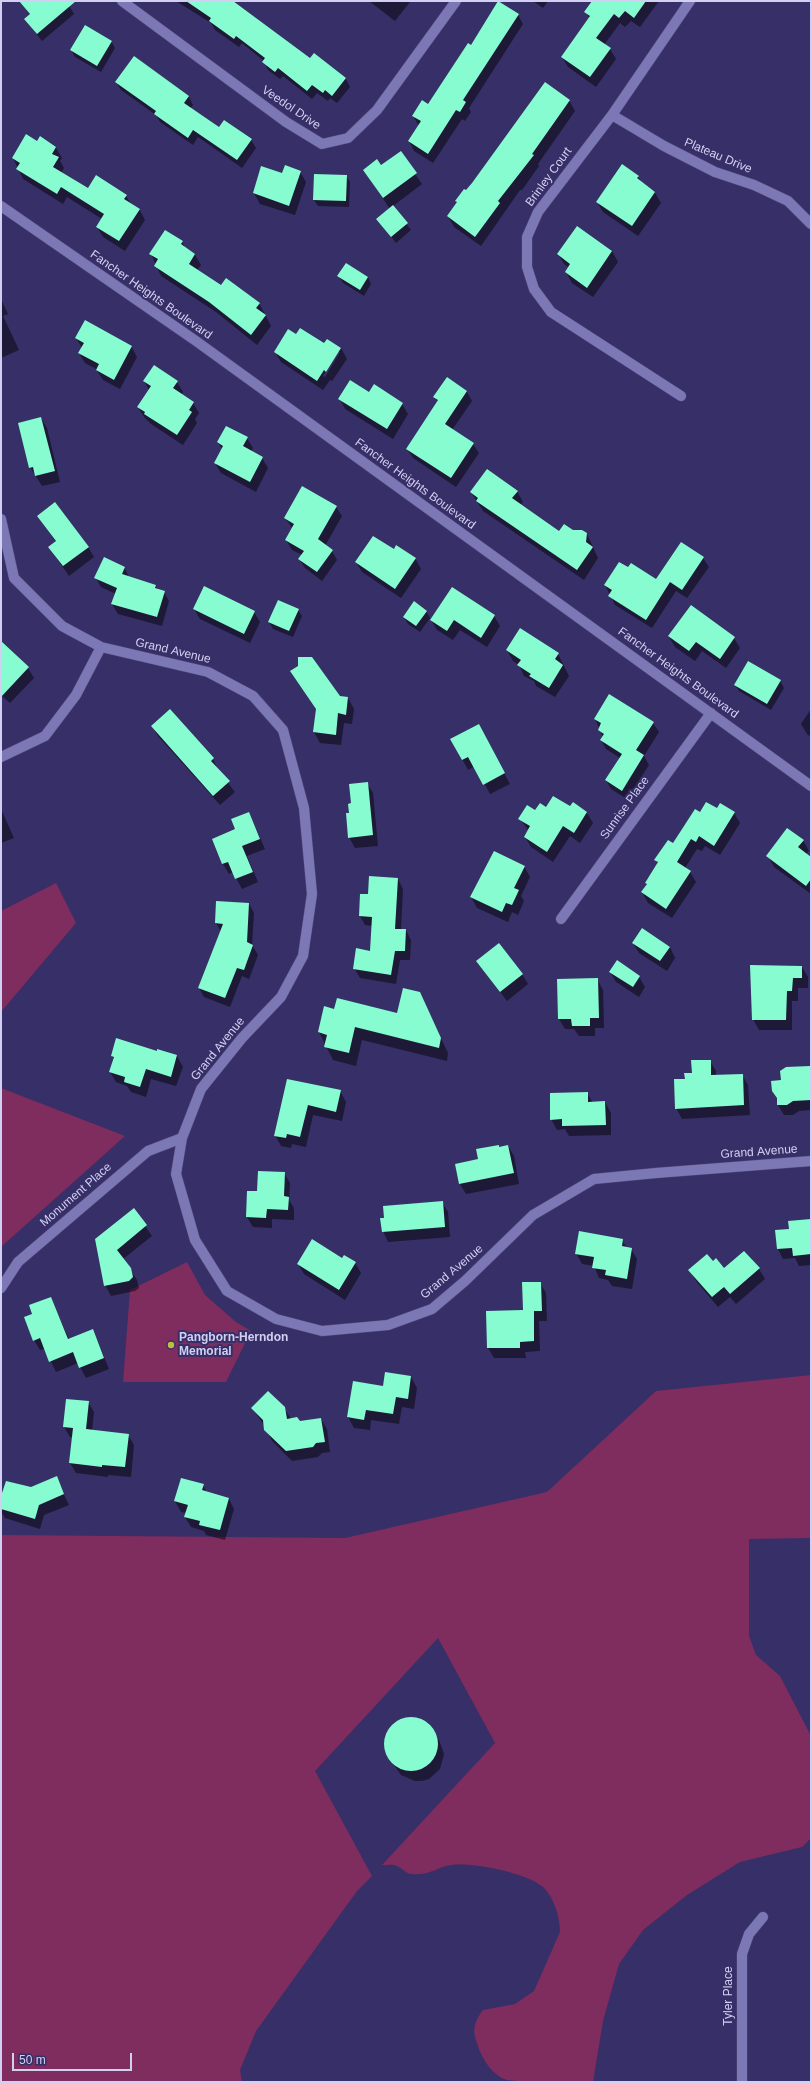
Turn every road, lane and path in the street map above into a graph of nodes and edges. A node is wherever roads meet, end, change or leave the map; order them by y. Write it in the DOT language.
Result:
graph roads {
  1 [pos="122,1"];
  2 [pos="456,1"];
  3 [pos="690,1"];
  4 [pos="612,115"];
  5 [pos="1,206"];
  6 [pos="811,224"];
  7 [pos="681,396"];
  8 [pos="1,519"];
  9 [pos="101,647"];
  10 [pos="711,713"];
  11 [pos="1,757"];
  12 [pos="811,786"];
  13 [pos="561,919"];
  14 [pos="182,1138"];
  15 [pos="811,1161"];
  16 [pos="1,1288"];
  17 [pos="763,1917"];
  18 [pos="742,2082"];
  1 -- 2 [label="street, Veedol Drive"];
  3 -- 4 [label="street, Brinley Court"];
  4 -- 6 [label="street, Plateau Drive"];
  4 -- 7 [label="street, Brinley Court"];
  5 -- 10 [label="street, Fancher Heights Boulevard"];
  8 -- 9 [label="street, Grand Avenue"];
  9 -- 11 [label="street"];
  9 -- 14 [label="street, Grand Avenue"];
  10 -- 12 [label="street, Fancher Heights Boulevard"];
  10 -- 13 [label="street, Sunrise Place"];
  14 -- 15 [label="street, Grand Avenue"];
  14 -- 16 [label="street, Monument Place"];
  17 -- 18 [label="street, Tyler Place"];
}
